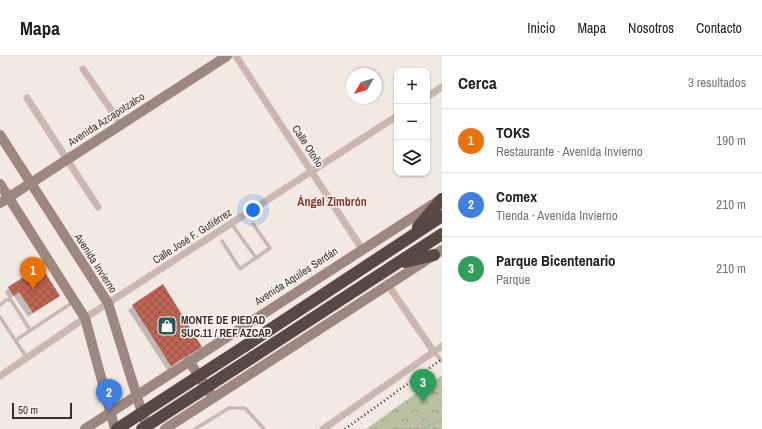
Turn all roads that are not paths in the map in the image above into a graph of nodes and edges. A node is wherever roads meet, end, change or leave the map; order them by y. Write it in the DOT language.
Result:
graph roads {
  1 [pos="226,56"];
  2 [pos="236,56"];
  3 [pos="83,69"];
  4 [pos="442,87"];
  5 [pos="430,94"];
  6 [pos="27,98"];
  7 [pos="394,118"];
  8 [pos="121,124"];
  9 [pos="0,135"];
  10 [pos="67,159"];
  11 [pos="311,171"];
  12 [pos="31,183"];
  13 [pos="0,184"];
  14 [pos="442,199"];
  15 [pos="4,201"];
  16 [pos="98,207"];
  17 [pos="442,216"];
  18 [pos="231,223"];
  19 [pos="253,224"];
  20 [pos="442,234"];
  21 [pos="408,238"];
  22 [pos="222,241"];
  23 [pos="362,249"];
  24 [pos="438,252"];
  25 [pos="256,258"];
  26 [pos="396,264"];
  27 [pos="388,285"];
  28 [pos="75,301"];
  29 [pos="108,303"];
  30 [pos="0,304"];
  31 [pos="0,317"];
  32 [pos="86,318"];
  33 [pos="30,330"];
  34 [pos="16,340"];
  35 [pos="442,347"];
  36 [pos="434,352"];
  37 [pos="26,358"];
  38 [pos="189,361"];
  39 [pos="442,361"];
  40 [pos="0,376"];
  41 [pos="138,395"];
  42 [pos="213,398"];
  43 [pos="110,413"];
  44 [pos="85,429"];
  45 [pos="116,429"];
  46 [pos="142,429"];
  47 [pos="147,429"];
  48 [pos="165,429"];
  49 [pos="194,429"];
  50 [pos="264,429"];
  51 [pos="323,429"];
  1 -- 8 [label="street, Avenida Azcapotzalco"];
  2 -- 11 [label="street, Calle Otoño"];
  3 -- 8 [label="street"];
  4 -- 5 [label="street"];
  6 -- 10 [label="street"];
  7 -- 11 [label="street, Calle José F. Gutiérrez"];
  8 -- 10 [label="street, Avenida Azcapotzalco"];
  9 -- 12 [label="street, Avenida Invierno"];
  10 -- 12 [label="street, Avenida Azcapotzalco"];
  10 -- 16 [label="street"];
  11 -- 18 [label="street, Calle José F. Gutiérrez"];
  11 -- 23 [label="street, Calle Otoño"];
  12 -- 15 [label="street, Avenida Azcapotzalco"];
  12 -- 29 [label="street, Avenida Invierno"];
  13 -- 15 [label="street"];
  14 -- 21 [label="highway"];
  14 -- 23 [label="street, Avenida Aquiles Serdán"];
  15 -- 28 [label="street"];
  17 -- 21 [label="highway"];
  18 -- 25 [label="lane"];
  18 -- 29 [label="street, Calle José F. Gutiérrez"];
  19 -- 25 [label="lane"];
  20 -- 26 [label="highway"];
  21 -- 45 [label="highway, bridge"];
  22 -- 25 [label="lane"];
  23 -- 38 [label="street, Avenida Aquiles Serdán"];
  24 -- 26 [label="highway"];
  24 -- 27 [label="street"];
  26 -- 46 [label="highway, bridge"];
  27 -- 36 [label="street"];
  27 -- 42 [label="street"];
  28 -- 32 [label="street"];
  28 -- 33 [label="lane"];
  29 -- 32 [label="street, Calle José F. Gutiérrez"];
  29 -- 41 [label="street, Avenida Invierno"];
  30 -- 33 [label="lane"];
  31 -- 34 [label="lane"];
  32 -- 37 [label="street, Calle José F. Gutiérrez"];
  32 -- 43 [label="street"];
  33 -- 34 [label="lane"];
  34 -- 37 [label="lane"];
  35 -- 36 [label="street"];
  36 -- 39 [label="lane"];
  36 -- 51 [label="street"];
  37 -- 40 [label="street, Calle José F. Gutiérrez"];
  38 -- 41 [label="street, Avenida Aquiles Serdán"];
  38 -- 42 [label="street"];
  41 -- 43 [label="street, Avenida Aquiles Serdán"];
  41 -- 47 [label="street, Avenida Invierno"];
  42 -- 48 [label="street"];
  43 -- 44 [label="street, Avenida Aquiles Serdán"];
  43 -- 45 [label="street"];
  49 -- 50 [label="lane"];
}
